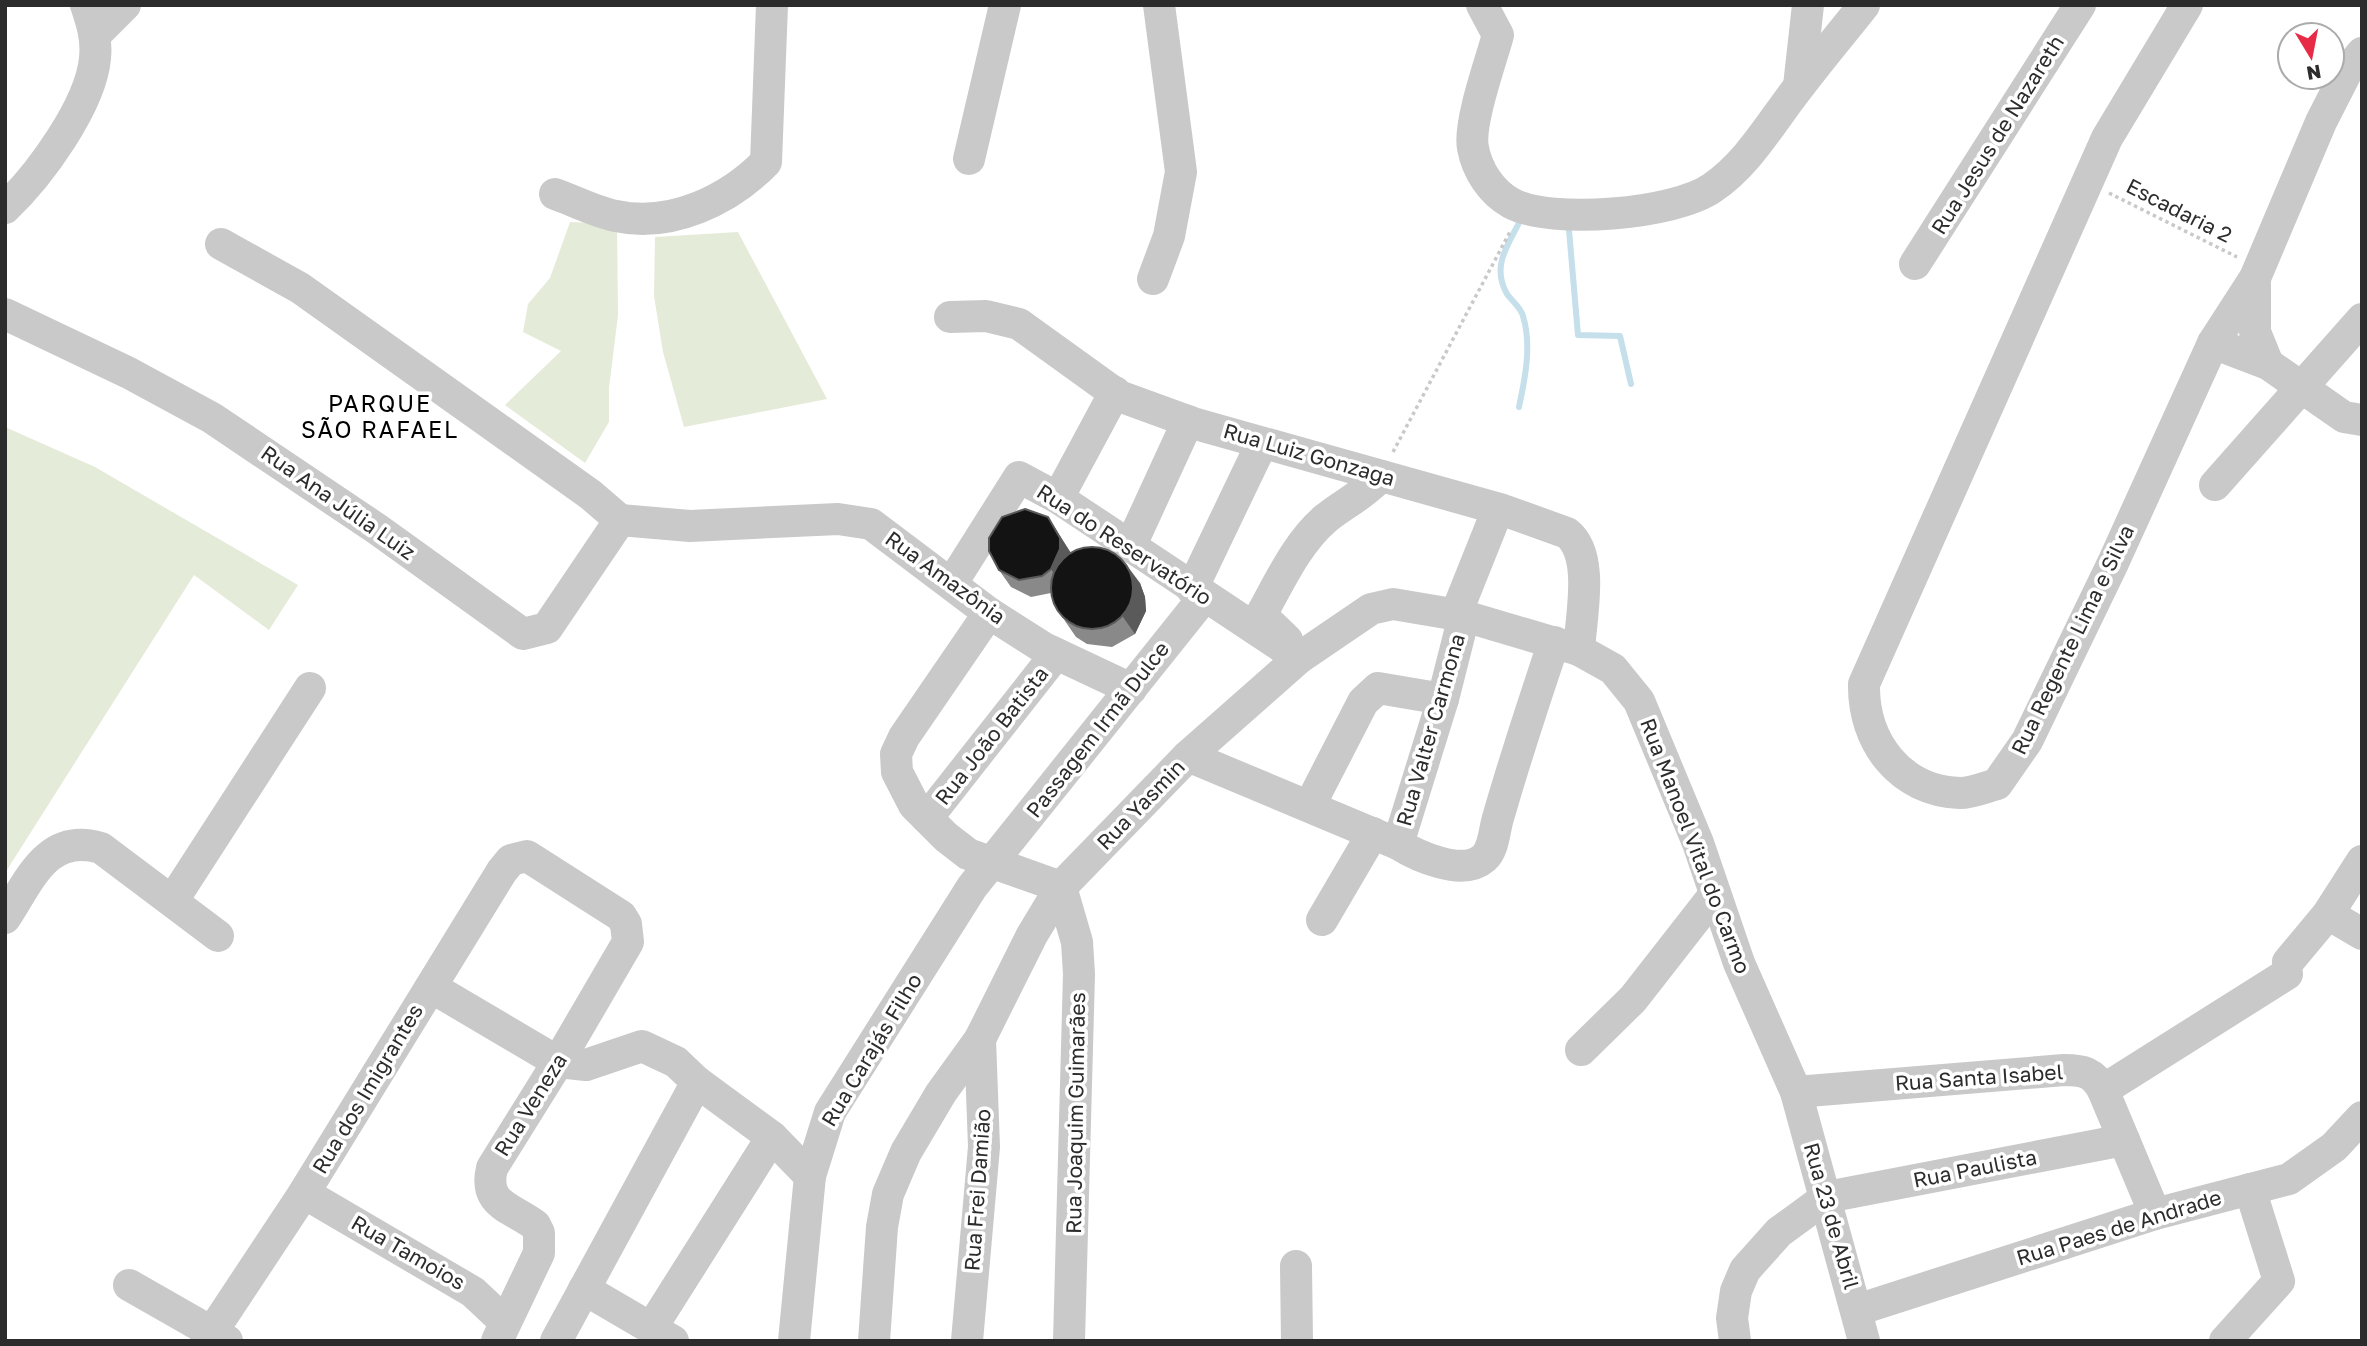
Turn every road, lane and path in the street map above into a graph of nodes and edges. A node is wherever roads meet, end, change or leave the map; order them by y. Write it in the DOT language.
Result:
graph roads {
  1 [pos="125,5"];
  2 [pos="772,5"];
  3 [pos="1005,5"];
  4 [pos="1158,5"];
  5 [pos="1482,5"];
  6 [pos="1808,5"];
  7 [pos="1864,5"];
  8 [pos="2080,5"];
  9 [pos="2187,5"];
  10 [pos="91,20"];
  11 [pos="1502,20"];
  12 [pos="2362,53"];
  13 [pos="1799,86"];
  14 [pos="969,159"];
  15 [pos="2087,181"];
  16 [pos="555,194"];
  17 [pos="1523,206"];
  18 [pos="5,208"];
  19 [pos="221,244"];
  20 [pos="1915,264"];
  21 [pos="2256,273"];
  22 [pos="1153,279"];
  23 [pos="5,314"];
  24 [pos="950,317"];
  25 [pos="2362,319"];
  26 [pos="2213,343"];
  27 [pos="2268,364"];
  28 [pos="2302,389"];
  29 [pos="1115,393"];
  30 [pos="2362,420"];
  31 [pos="1188,421"];
  32 [pos="1262,443"];
  33 [pos="1381,476"];
  34 [pos="2215,485"];
  35 [pos="1058,498"];
  36 [pos="1498,509"];
  37 [pos="620,520"];
  38 [pos="1130,547"];
  39 [pos="952,583"];
  40 [pos="1198,593"];
  41 [pos="989,613"];
  42 [pos="1460,615"];
  43 [pos="1566,646"];
  44 [pos="1056,654"];
  45 [pos="1293,654"];
  46 [pos="310,688"];
  47 [pos="1131,689"];
  48 [pos="1443,699"];
  49 [pos="1188,756"];
  50 [pos="1310,806"];
  51 [pos="927,818"];
  52 [pos="1386,838"];
  53 [pos="2362,861"];
  54 [pos="993,864"];
  55 [pos="1061,887"];
  56 [pos="1715,894"];
  57 [pos="173,900"];
  58 [pos="2328,914"];
  59 [pos="621,916"];
  60 [pos="5,918"];
  61 [pos="1322,920"];
  62 [pos="2362,934"];
  63 [pos="218,936"];
  64 [pos="430,987"];
  65 [pos="980,1039"];
  66 [pos="1581,1050"];
  67 [pos="558,1062"];
  68 [pos="697,1082"];
  69 [pos="2103,1090"];
  70 [pos="1796,1092"];
  71 [pos="2362,1116"];
  72 [pos="772,1137"];
  73 [pos="2124,1140"];
  74 [pos="810,1176"];
  75 [pos="2249,1189"];
  76 [pos="304,1193"];
  77 [pos="1827,1197"];
  78 [pos="2155,1214"];
  79 [pos="1296,1266"];
  80 [pos="129,1285"];
  81 [pos="584,1289"];
  82 [pos="1857,1310"];
  83 [pos="501,1331"];
  84 [pos="663,1334"];
  85 [pos="215,1338"];
  86 [pos="556,1341"];
  87 [pos="794,1341"];
  88 [pos="874,1341"];
  89 [pos="967,1341"];
  90 [pos="1069,1341"];
  91 [pos="1297,1341"];
  92 [pos="1735,1341"];
  93 [pos="1864,1341"];
  94 [pos="2225,1341"];
  1 -- 10 [label="street"];
  2 -- 16 [label="street"];
  3 -- 14 [label="street"];
  4 -- 22 [label="street"];
  5 -- 11 [label="street"];
  6 -- 13 [label="street"];
  7 -- 13 [label="street"];
  8 -- 20 [label="street, Rua Jesus de Nazareth"];
  9 -- 15 [label="street, Rua Regente Lima e Silva"];
  10 -- 18 [label="street"];
  11 -- 17 [label="street"];
  12 -- 21 [label="street, Rua Regente Lima e Silva"];
  13 -- 17 [label="street"];
  15 -- 21 [label="path, Escadaria 2"];
  15 -- 26 [label="street, Rua Regente Lima e Silva"];
  17 -- 33 [label="path"];
  19 -- 37 [label="street"];
  21 -- 26 [label="street, Rua Regente Lima e Silva"];
  21 -- 27 [label="street"];
  23 -- 37 [label="street, Rua Ana Júlia Luiz"];
  24 -- 29 [label="street, Rua Luiz Gonzaga"];
  25 -- 28 [label="street"];
  26 -- 27 [label="street"];
  27 -- 28 [label="street"];
  28 -- 30 [label="street"];
  28 -- 34 [label="street"];
  29 -- 31 [label="street, Rua Luiz Gonzaga"];
  29 -- 35 [label="street"];
  31 -- 32 [label="street, Rua Luiz Gonzaga"];
  31 -- 38 [label="street"];
  32 -- 33 [label="street, Rua Luiz Gonzaga"];
  32 -- 40 [label="street, Passagem Irmã Dulce"];
  33 -- 36 [label="street, Rua Luiz Gonzaga"];
  33 -- 45 [label="street"];
  35 -- 38 [label="street, Rua do Reservatório"];
  35 -- 39 [label="street, Rua do Reservatório"];
  36 -- 42 [label="street, Rua Valter Carmona"];
  36 -- 43 [label="street, Rua Luiz Gonzaga"];
  37 -- 39 [label="street, Rua Amazônia"];
  38 -- 40 [label="street, Rua do Reservatório"];
  39 -- 41 [label="street, Rua Amazônia"];
  40 -- 45 [label="street, Rua do Reservatório"];
  40 -- 47 [label="street, Passagem Irmã Dulce"];
  41 -- 44 [label="street, Rua Amazônia"];
  41 -- 51 [label="street"];
  42 -- 43 [label="street, Rua Manoel Vital do Carmo"];
  42 -- 45 [label="street, Rua Manoel Vital do Carmo"];
  42 -- 48 [label="street, Rua Valter Carmona"];
  43 -- 52 [label="street, Rua Yasmin"];
  43 -- 56 [label="street, Rua Manoel Vital do Carmo"];
  44 -- 47 [label="street, Rua Amazônia"];
  44 -- 51 [label="street, Rua João Batista"];
  45 -- 49 [label="street, Rua Manoel Vital do Carmo"];
  46 -- 57 [label="street"];
  47 -- 54 [label="street, Passagem Irmã Dulce"];
  48 -- 50 [label="street"];
  48 -- 52 [label="street, Rua Valter Carmona"];
  49 -- 50 [label="street, Rua Yasmin"];
  49 -- 55 [label="street, Rua Yasmin"];
  50 -- 52 [label="street, Rua Yasmin"];
  51 -- 54 [label="street"];
  52 -- 61 [label="street, Rua Valter Carmona"];
  53 -- 58 [label="street"];
  54 -- 55 [label="street"];
  54 -- 74 [label="street, Rua Carajás Filho"];
  55 -- 65 [label="street, Rua Yasmin"];
  55 -- 90 [label="street, Rua Joaquim Guimarães"];
  56 -- 66 [label="street"];
  56 -- 70 [label="street, Rua Manoel Vital do Carmo"];
  57 -- 60 [label="street"];
  57 -- 63 [label="street"];
  58 -- 62 [label="street"];
  58 -- 69 [label="street"];
  59 -- 64 [label="street, Rua dos Imigrantes"];
  59 -- 67 [label="street, Rua Veneza"];
  64 -- 67 [label="street"];
  64 -- 76 [label="street, Rua dos Imigrantes"];
  65 -- 88 [label="street, Rua Yasmin"];
  65 -- 89 [label="street, Rua Frei Damião"];
  67 -- 68 [label="street"];
  67 -- 83 [label="street, Rua Veneza"];
  68 -- 72 [label="street"];
  68 -- 81 [label="street"];
  69 -- 70 [label="street, Rua Santa Isabel"];
  69 -- 73 [label="street"];
  70 -- 77 [label="street, Rua 23 de Abril"];
  71 -- 75 [label="street, Rua Paes de Andrade"];
  72 -- 74 [label="street"];
  72 -- 84 [label="street"];
  73 -- 77 [label="street, Rua Paulista"];
  73 -- 78 [label="street"];
  74 -- 87 [label="street, Rua Carajás Filho"];
  75 -- 78 [label="street, Rua Paes de Andrade"];
  75 -- 94 [label="street"];
  76 -- 83 [label="street, Rua Tamoios"];
  76 -- 85 [label="street, Rua dos Imigrantes"];
  77 -- 82 [label="street, Rua 23 de Abril"];
  77 -- 92 [label="street"];
  78 -- 82 [label="street, Rua Paes de Andrade"];
  79 -- 91 [label="street"];
  80 -- 85 [label="street"];
  81 -- 84 [label="street"];
  81 -- 86 [label="street"];
  82 -- 93 [label="street, Rua 23 de Abril"];
}
